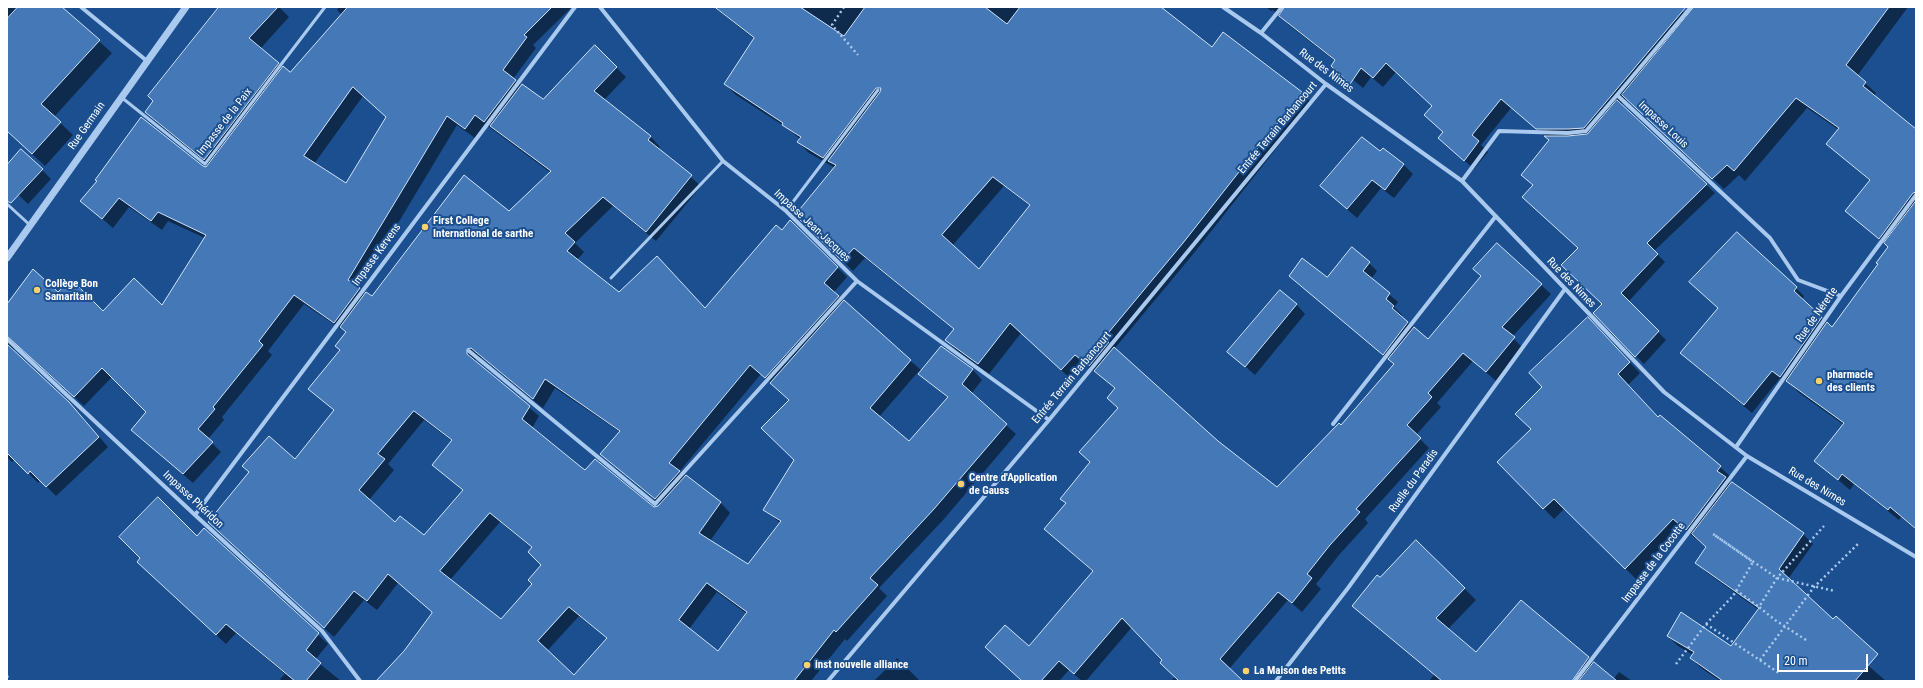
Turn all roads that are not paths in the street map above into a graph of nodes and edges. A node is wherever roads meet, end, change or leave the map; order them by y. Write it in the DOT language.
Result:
graph roads {
  1 [pos="81,7"];
  2 [pos="186,7"];
  3 [pos="325,7"];
  4 [pos="575,7"];
  5 [pos="600,7"];
  6 [pos="1223,7"];
  7 [pos="1282,7"];
  8 [pos="1690,7"];
  9 [pos="1261,32"];
  10 [pos="147,61"];
  11 [pos="1326,84"];
  12 [pos="878,90"];
  13 [pos="1617,95"];
  14 [pos="121,98"];
  15 [pos="724,161"];
  16 [pos="1462,181"];
  17 [pos="1916,195"];
  18 [pos="7,204"];
  19 [pos="786,211"];
  20 [pos="1496,216"];
  21 [pos="30,226"];
  22 [pos="7,258"];
  23 [pos="611,278"];
  24 [pos="857,281"];
  25 [pos="1565,289"];
  26 [pos="1841,296"];
  27 [pos="7,339"];
  28 [pos="468,351"];
  29 [pos="1049,420"];
  30 [pos="1333,424"];
  31 [pos="1736,447"];
  32 [pos="1747,456"];
  33 [pos="195,515"];
  34 [pos="1916,557"];
  35 [pos="360,681"];
  36 [pos="828,681"];
  37 [pos="1276,681"];
  38 [pos="1575,681"];
  1 -- 10 [label="street"];
  2 -- 10 [label="street, Rue Germain"];
  3 -- 14 [label="lane, Impasse de la Paix"];
  4 -- 33 [label="street, Impasse Kervens"];
  5 -- 15 [label="street, Impasse Jean-Jacques"];
  6 -- 9 [label="street, Rue des Nimes"];
  7 -- 9 [label="street"];
  8 -- 13 [label="street"];
  9 -- 11 [label="street, Rue des Nimes"];
  10 -- 14 [label="street, Rue Germain"];
  11 -- 16 [label="street, Rue des Nimes"];
  11 -- 29 [label="street, Entrée Terrain Barbancourt"];
  12 -- 19 [label="lane"];
  13 -- 16 [label="street"];
  13 -- 26 [label="street, Impasse Louis"];
  14 -- 21 [label="street, Rue Germain"];
  15 -- 19 [label="street, Impasse Jean-Jacques"];
  15 -- 23 [label="lane"];
  16 -- 20 [label="street, Rue des Nimes"];
  17 -- 26 [label="street, Rue de Nérette"];
  18 -- 21 [label="lane"];
  19 -- 24 [label="street, Impasse Jean-Jacques"];
  20 -- 25 [label="street, Rue des Nimes"];
  20 -- 30 [label="street"];
  21 -- 22 [label="street, Rue Germain"];
  24 -- 28 [label="street"];
  24 -- 29 [label="street, Impasse Jean-Jacques"];
  25 -- 31 [label="street, Rue des Nimes"];
  25 -- 37 [label="street, Ruelle du Paradis"];
  26 -- 31 [label="street, Rue de Nérette"];
  27 -- 33 [label="street, Impasse Phéridon"];
  29 -- 36 [label="street, Entrée Terrain Barbancourt"];
  31 -- 32 [label="street, Rue des Nimes"];
  32 -- 34 [label="street, Rue des Nimes"];
  32 -- 38 [label="street, Impasse de la Cocotte"];
  33 -- 35 [label="street, Impasse Phéridon"];
}
